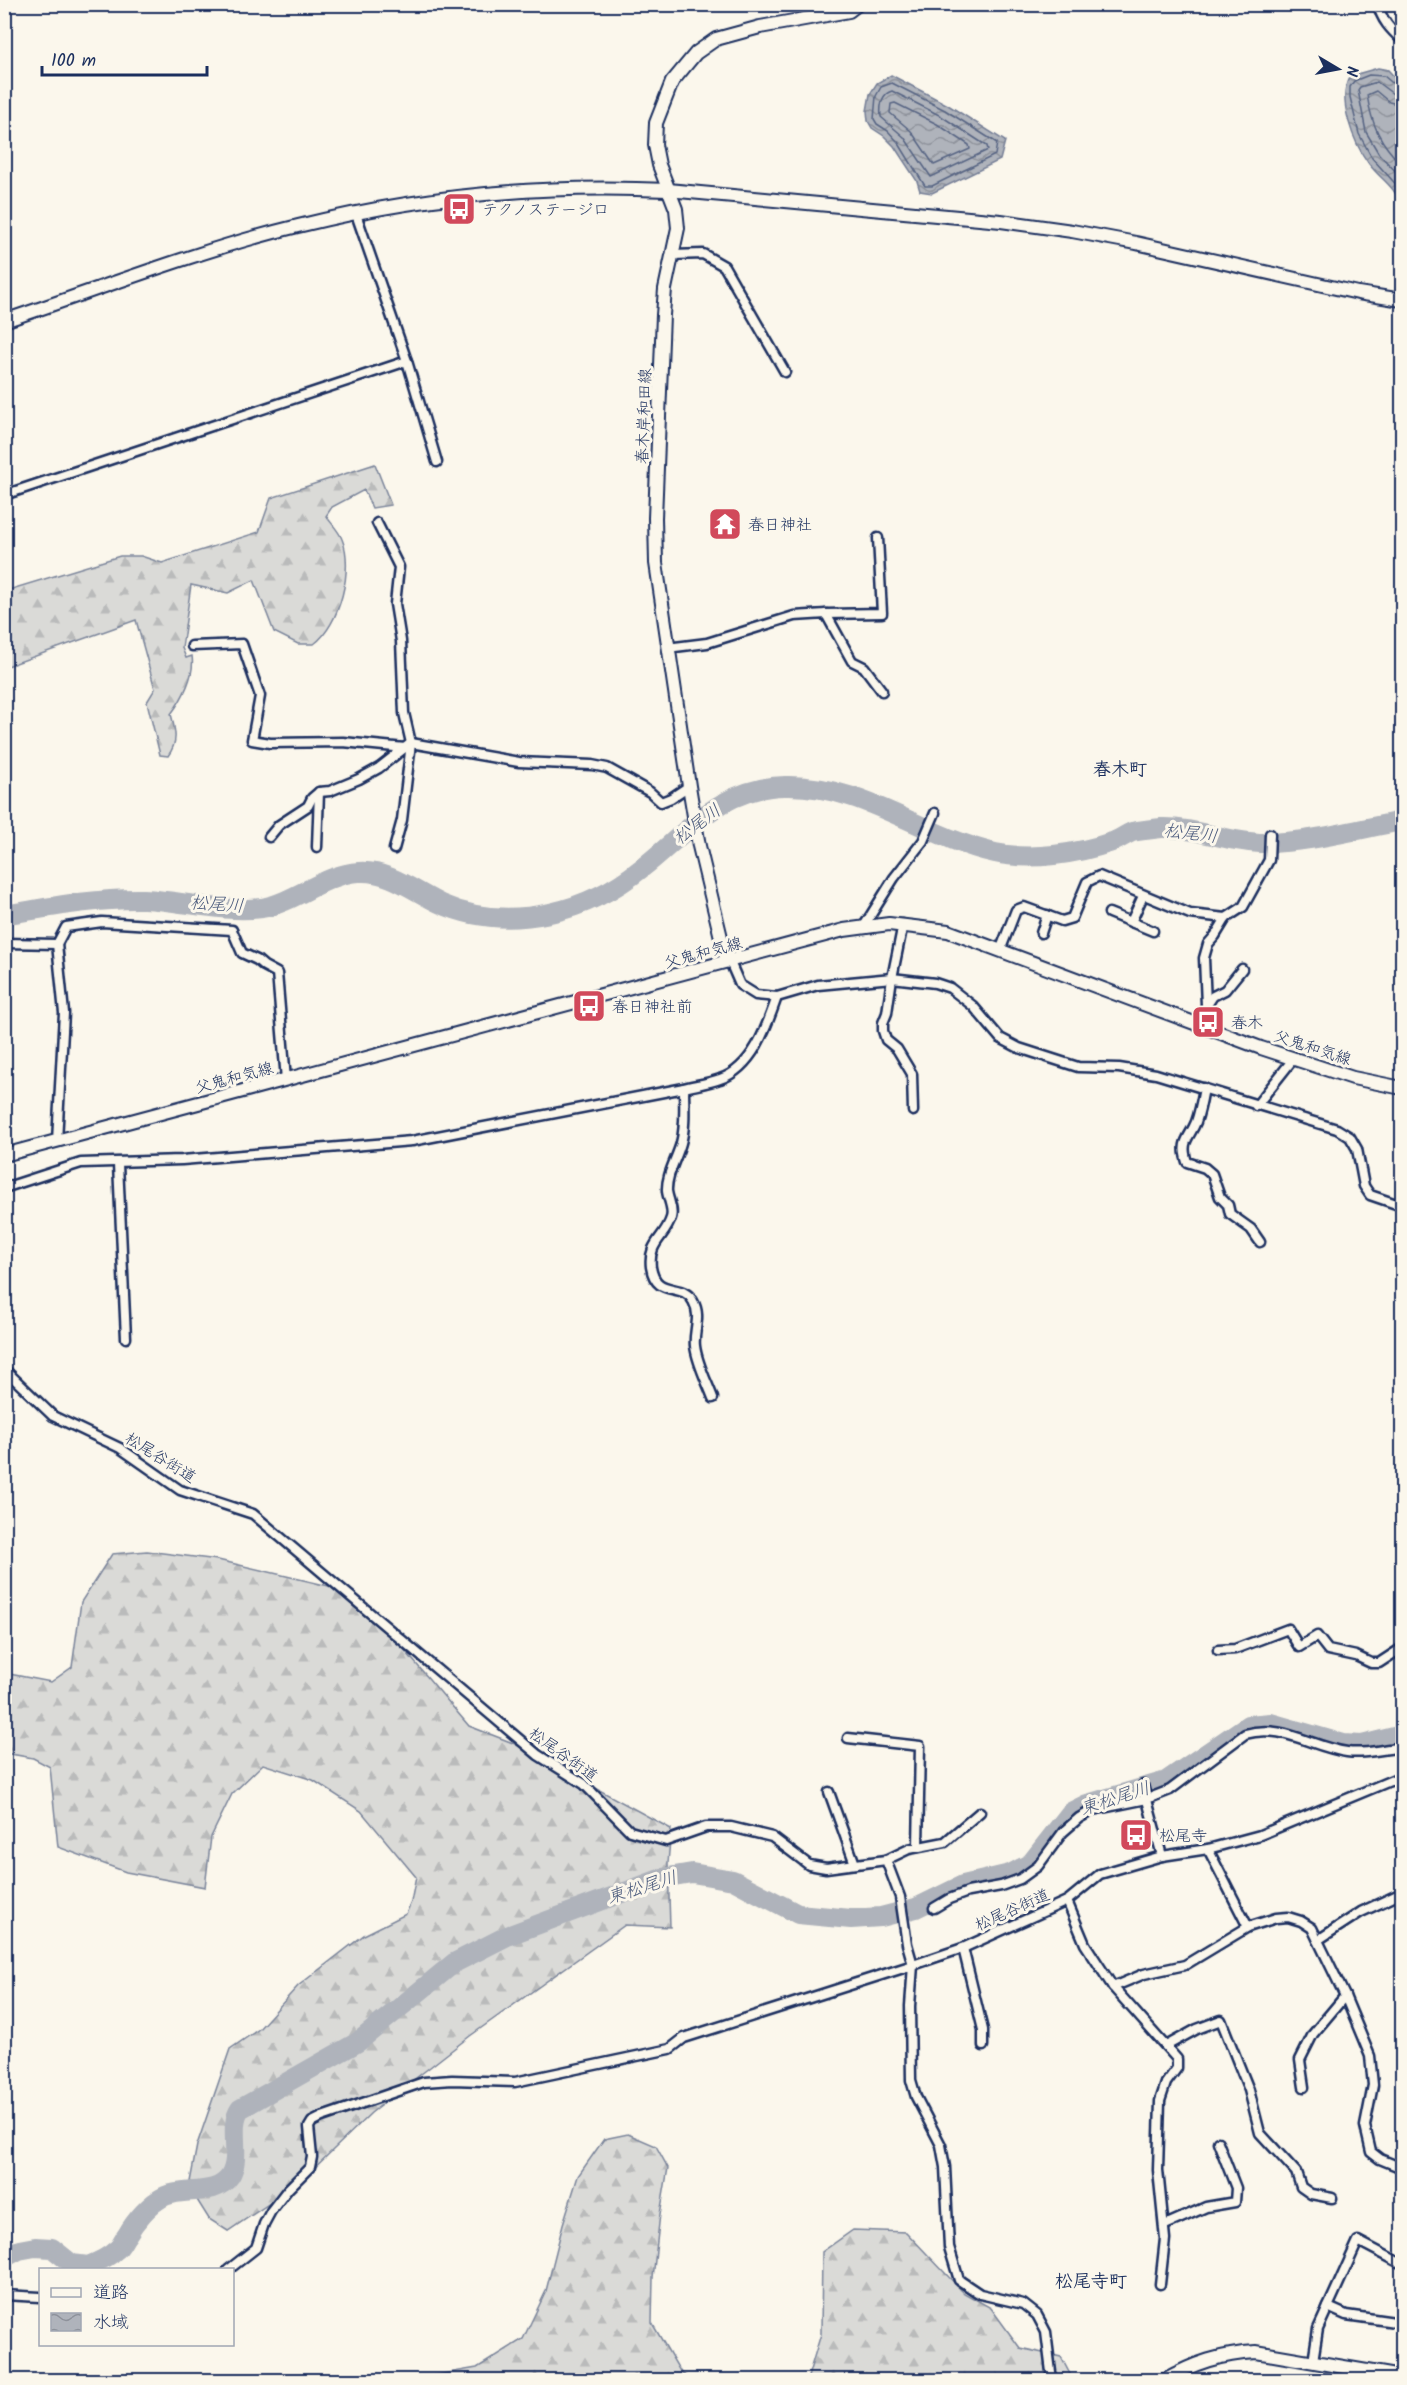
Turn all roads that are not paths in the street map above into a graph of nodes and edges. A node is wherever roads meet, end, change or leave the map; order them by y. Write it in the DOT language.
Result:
graph roads {
  1 [pos="858,4"];
  2 [pos="1378,4"];
  3 [pos="1402,40"];
  4 [pos="668,190"];
  5 [pos="356,214"];
  6 [pos="673,255"];
  7 [pos="1402,300"];
  8 [pos="4,321"];
  9 [pos="406,361"];
  10 [pos="785,372"];
  11 [pos="437,462"];
  12 [pos="4,495"];
  13 [pos="377,523"];
  14 [pos="878,538"];
  15 [pos="826,614"];
  16 [pos="192,646"];
  17 [pos="668,648"];
  18 [pos="882,691"];
  19 [pos="408,746"];
  20 [pos="319,792"];
  21 [pos="690,792"];
  22 [pos="934,815"];
  23 [pos="1270,834"];
  24 [pos="269,837"];
  25 [pos="317,848"];
  26 [pos="394,849"];
  27 [pos="1106,869"];
  28 [pos="1099,876"];
  29 [pos="1143,896"];
  30 [pos="1109,913"];
  31 [pos="1047,915"];
  32 [pos="1227,918"];
  33 [pos="1131,922"];
  34 [pos="903,924"];
  35 [pos="864,926"];
  36 [pos="1153,931"];
  37 [pos="1041,933"];
  38 [pos="4,943"];
  39 [pos="57,944"];
  40 [pos="1000,951"];
  41 [pos="730,962"];
  42 [pos="1242,969"];
  43 [pos="892,978"];
  44 [pos="777,997"];
  45 [pos="1206,1005"];
  46 [pos="1201,1024"];
  47 [pos="1294,1058"];
  48 [pos="286,1080"];
  49 [pos="684,1088"];
  50 [pos="1204,1088"];
  51 [pos="1402,1088"];
  52 [pos="1256,1106"];
  53 [pos="913,1111"];
  54 [pos="57,1141"];
  55 [pos="4,1155"];
  56 [pos="118,1164"];
  57 [pos="4,1188"];
  58 [pos="1402,1206"];
  59 [pos="1260,1242"];
  60 [pos="126,1338"];
  61 [pos="4,1369"];
  62 [pos="713,1398"];
  63 [pos="1402,1648"];
  64 [pos="1218,1650"];
  65 [pos="848,1738"];
  66 [pos="1402,1748"];
  67 [pos="1402,1776"];
  68 [pos="829,1792"];
  69 [pos="1145,1792"];
  70 [pos="980,1812"];
  71 [pos="918,1847"];
  72 [pos="1208,1849"];
  73 [pos="1162,1856"];
  74 [pos="886,1860"];
  75 [pos="855,1864"];
  76 [pos="1402,1893"];
  77 [pos="1067,1901"];
  78 [pos="934,1908"];
  79 [pos="1248,1927"];
  80 [pos="1318,1940"];
  81 [pos="963,1948"];
  82 [pos="913,1965"];
  83 [pos="1113,1988"];
  84 [pos="1345,1996"];
  85 [pos="983,2046"];
  86 [pos="1166,2046"];
  87 [pos="1304,2087"];
  88 [pos="1218,2142"];
  89 [pos="1402,2168"];
  90 [pos="1332,2198"];
  91 [pos="1165,2225"];
  92 [pos="1402,2264"];
  93 [pos="231,2268"];
  94 [pos="1160,2284"];
  95 [pos="4,2295"];
  96 [pos="39,2297"];
  97 [pos="1328,2307"];
  98 [pos="1402,2323"];
  99 [pos="1313,2361"];
  100 [pos="1402,2377"];
  101 [pos="1052,2380"];
  102 [pos="1164,2380"];
  1 -- 4 [label="main road, 春木岸和田線"];
  2 -- 3 [label="street"];
  4 -- 5 [label="main road"];
  4 -- 6 [label="main road, 春木岸和田線"];
  4 -- 7 [label="main road"];
  5 -- 8 [label="main road"];
  5 -- 9 [label="street"];
  6 -- 10 [label="street"];
  6 -- 17 [label="main road, 春木岸和田線"];
  9 -- 11 [label="street"];
  9 -- 12 [label="street"];
  13 -- 19 [label="street"];
  14 -- 15 [label="street"];
  15 -- 17 [label="street"];
  15 -- 18 [label="street"];
  16 -- 19 [label="street"];
  17 -- 21 [label="main road, 春木岸和田線"];
  19 -- 20 [label="street"];
  19 -- 21 [label="street"];
  19 -- 26 [label="street"];
  20 -- 24 [label="street"];
  20 -- 25 [label="street"];
  21 -- 41 [label="main road, 春木岸和田線"];
  22 -- 35 [label="street"];
  23 -- 32 [label="street"];
  27 -- 28 [label="street"];
  28 -- 29 [label="street"];
  28 -- 31 [label="street"];
  29 -- 32 [label="street"];
  29 -- 33 [label="street"];
  30 -- 33 [label="street"];
  31 -- 37 [label="street"];
  31 -- 40 [label="street"];
  32 -- 45 [label="street"];
  33 -- 36 [label="street"];
  34 -- 35 [label="main road, 父鬼和気線"];
  34 -- 40 [label="main road, 父鬼和気線"];
  34 -- 43 [label="street"];
  35 -- 41 [label="main road, 父鬼和気線"];
  38 -- 39 [label="street"];
  39 -- 48 [label="street"];
  39 -- 54 [label="street"];
  40 -- 46 [label="main road, 父鬼和気線"];
  41 -- 44 [label="street"];
  41 -- 48 [label="main road, 父鬼和気線"];
  42 -- 45 [label="street"];
  43 -- 44 [label="street"];
  43 -- 50 [label="street"];
  43 -- 53 [label="street"];
  44 -- 49 [label="street"];
  45 -- 46 [label="street"];
  46 -- 47 [label="main road, 父鬼和気線"];
  47 -- 51 [label="main road, 父鬼和気線"];
  47 -- 52 [label="street"];
  48 -- 54 [label="main road, 父鬼和気線"];
  49 -- 56 [label="street"];
  49 -- 62 [label="street"];
  50 -- 52 [label="street"];
  50 -- 59 [label="street"];
  52 -- 58 [label="street"];
  54 -- 55 [label="main road, 父鬼和気線"];
  56 -- 57 [label="street"];
  56 -- 60 [label="street"];
  61 -- 75 [label="street, 松尾谷街道"];
  63 -- 64 [label="street"];
  65 -- 71 [label="street"];
  66 -- 69 [label="street"];
  67 -- 72 [label="street, 松尾谷街道"];
  68 -- 75 [label="street"];
  69 -- 73 [label="street"];
  69 -- 78 [label="street"];
  70 -- 71 [label="street, 松尾谷街道"];
  71 -- 74 [label="street, 松尾谷街道"];
  72 -- 73 [label="street, 松尾谷街道"];
  72 -- 79 [label="street"];
  73 -- 77 [label="street, 松尾谷街道"];
  74 -- 75 [label="street, 松尾谷街道"];
  74 -- 82 [label="street"];
  76 -- 80 [label="street"];
  77 -- 81 [label="street, 松尾谷街道"];
  77 -- 83 [label="street"];
  79 -- 80 [label="street"];
  79 -- 83 [label="street"];
  80 -- 84 [label="street"];
  81 -- 82 [label="street, 松尾谷街道"];
  81 -- 85 [label="street"];
  82 -- 93 [label="street, 松尾谷街道"];
  82 -- 101 [label="street"];
  83 -- 86 [label="street"];
  84 -- 87 [label="street"];
  84 -- 89 [label="street"];
  86 -- 90 [label="street"];
  86 -- 91 [label="street"];
  88 -- 91 [label="street"];
  91 -- 94 [label="street"];
  92 -- 97 [label="street"];
  95 -- 96 [label="street"];
  97 -- 98 [label="street"];
  97 -- 99 [label="street"];
  99 -- 100 [label="main road"];
  99 -- 102 [label="main road"];
}
